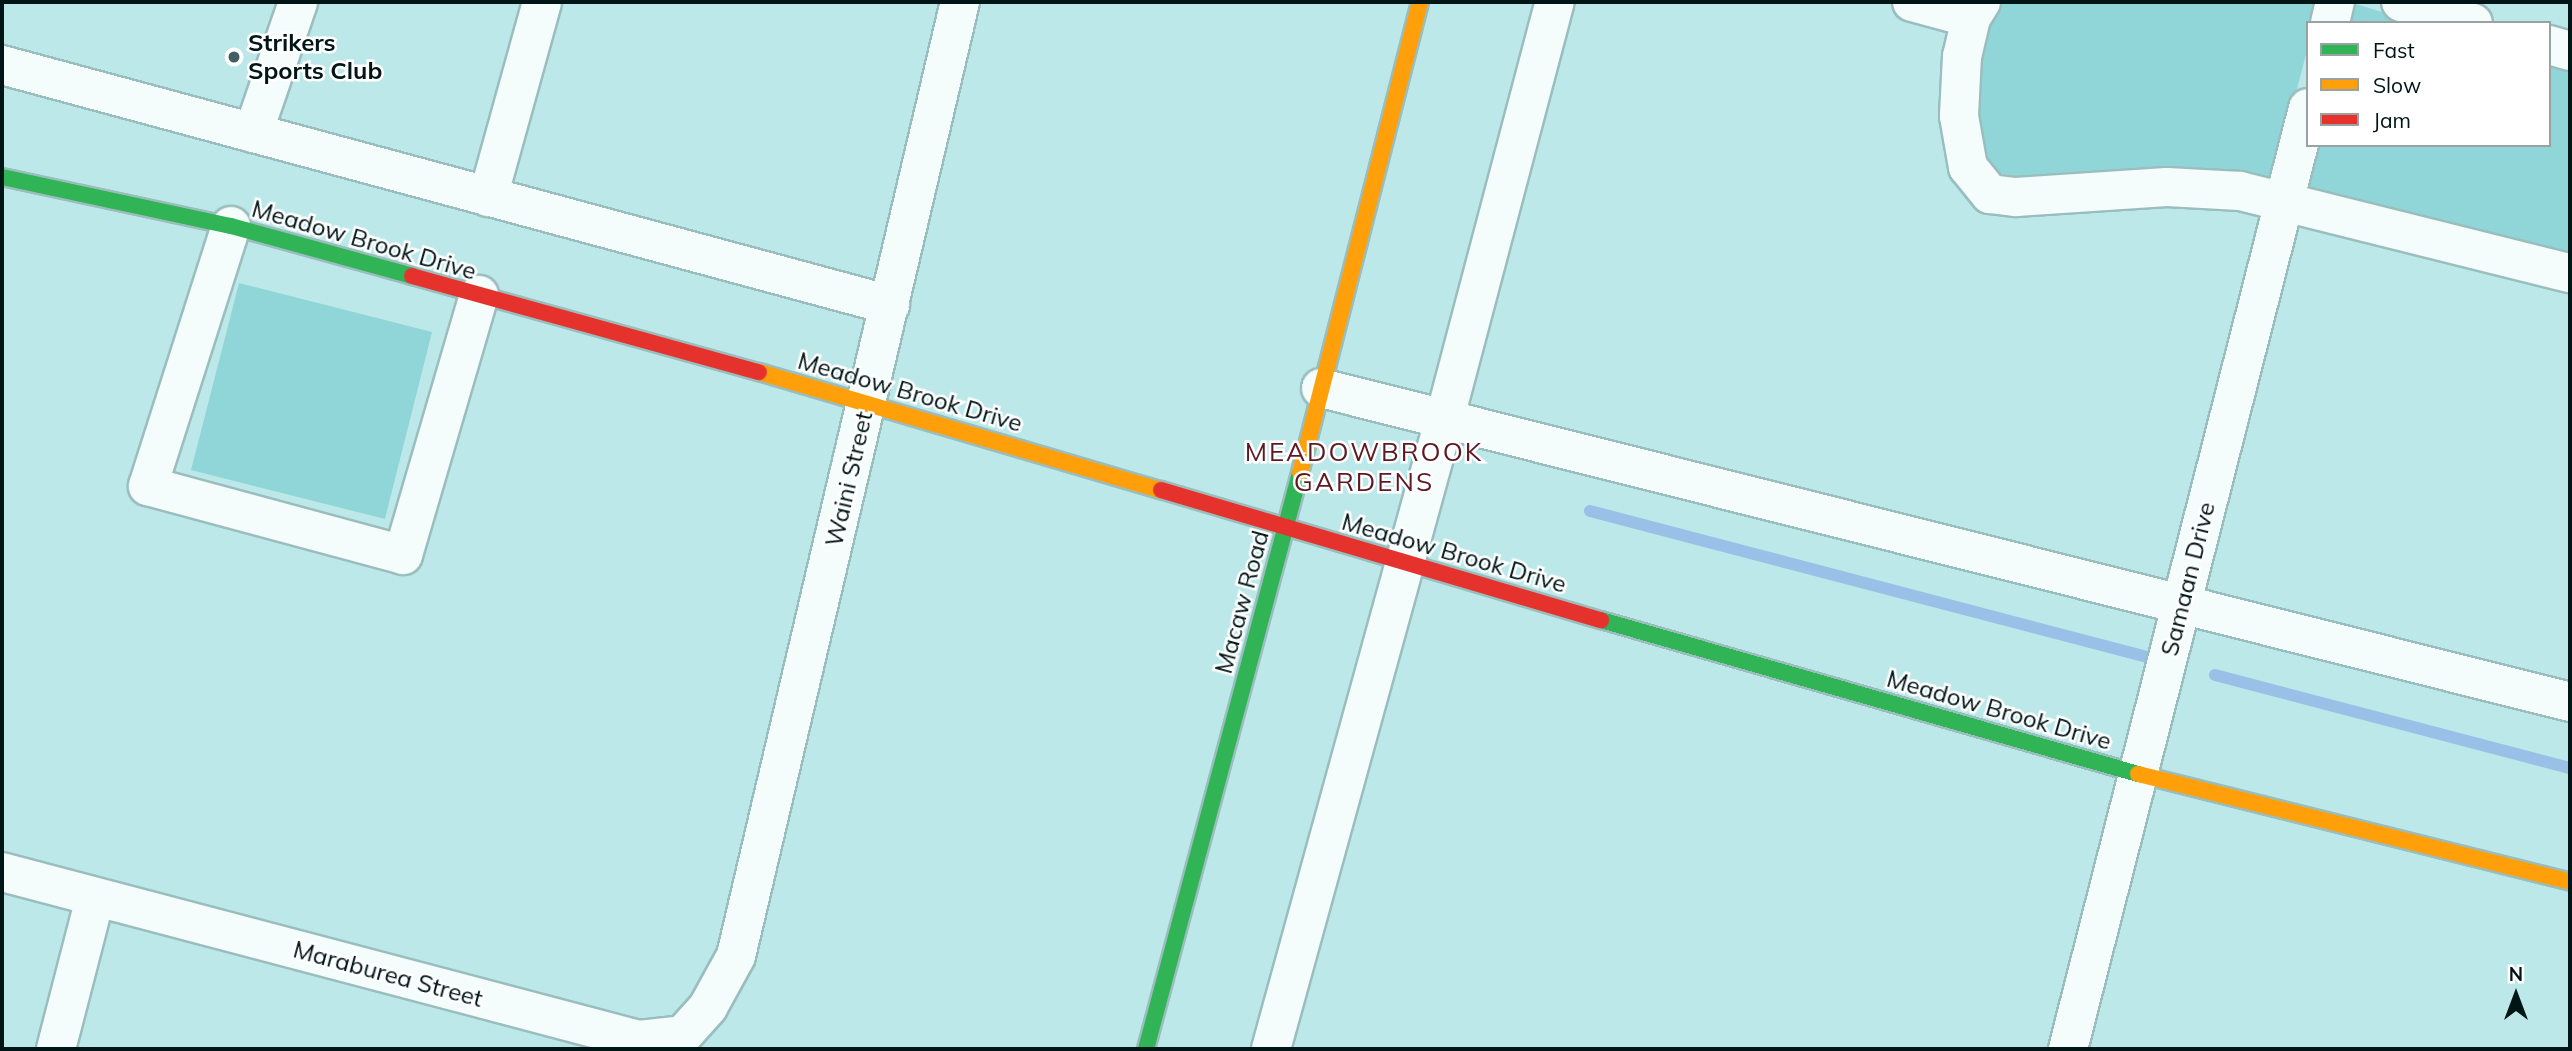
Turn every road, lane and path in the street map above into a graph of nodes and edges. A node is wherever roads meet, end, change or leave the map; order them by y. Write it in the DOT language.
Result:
graph roads {
  1 [pos="298,2"];
  2 [pos="542,2"];
  3 [pos="960,2"];
  4 [pos="1420,2"];
  5 [pos="1555,2"];
  6 [pos="1912,2"];
  7 [pos="2335,2"];
  8 [pos="2401,2"];
  9 [pos="1976,10"];
  10 [pos="2330,21"];
  11 [pos="2466,21"];
  12 [pos="2551,46"];
  13 [pos="2570,51"];
  14 [pos="2,65"];
  15 [pos="2306,116"];
  16 [pos="253,133"];
  17 [pos="2,177"];
  18 [pos="488,197"];
  19 [pos="2283,203"];
  20 [pos="231,226"];
  21 [pos="2570,273"];
  22 [pos="480,295"];
  23 [pos="890,305"];
  24 [pos="1321,388"];
  25 [pos="867,402"];
  26 [pos="1444,421"];
  27 [pos="1286,527"];
  28 [pos="1404,563"];
  29 [pos="2181,605"];
  30 [pos="2570,702"];
  31 [pos="2139,775"];
  32 [pos="2,872"];
  33 [pos="2570,882"];
  34 [pos="95,898"];
  35 [pos="736,956"];
  36 [pos="56,1049"];
  37 [pos="1146,1049"];
  38 [pos="1271,1049"];
  39 [pos="2068,1049"];
  1 -- 16 [label="street"];
  2 -- 18 [label="street"];
  3 -- 23 [label="street, Waini Street"];
  4 -- 24 [label="street, Macaw Road"];
  5 -- 26 [label="street"];
  6 -- 9 [label="street"];
  7 -- 10 [label="street"];
  8 -- 11 [label="street"];
  9 -- 19 [label="street"];
  12 -- 13 [label="street"];
  14 -- 16 [label="street"];
  15 -- 19 [label="street, Samaan Drive"];
  16 -- 18 [label="street"];
  17 -- 20 [label="street, Meadow Brook Drive"];
  18 -- 23 [label="street"];
  19 -- 21 [label="street"];
  19 -- 29 [label="street, Samaan Drive"];
  20 -- 22 [label="street, Meadow Brook Drive"];
  20 -- 22 [label="street"];
  22 -- 25 [label="street, Meadow Brook Drive"];
  23 -- 25 [label="street, Waini Street"];
  24 -- 26 [label="street"];
  24 -- 27 [label="street, Macaw Road"];
  25 -- 27 [label="street, Meadow Brook Drive"];
  25 -- 35 [label="street, Waini Street"];
  26 -- 28 [label="street"];
  26 -- 29 [label="street"];
  27 -- 28 [label="street, Meadow Brook Drive"];
  27 -- 37 [label="street, Macaw Road"];
  28 -- 31 [label="street, Meadow Brook Drive"];
  28 -- 38 [label="street"];
  29 -- 30 [label="street"];
  29 -- 31 [label="street, Samaan Drive"];
  31 -- 33 [label="street, Meadow Brook Drive"];
  31 -- 39 [label="street, Samaan Drive"];
  32 -- 34 [label="street, Maraburea Street"];
  34 -- 35 [label="street, Maraburea Street"];
  34 -- 36 [label="street"];
}
